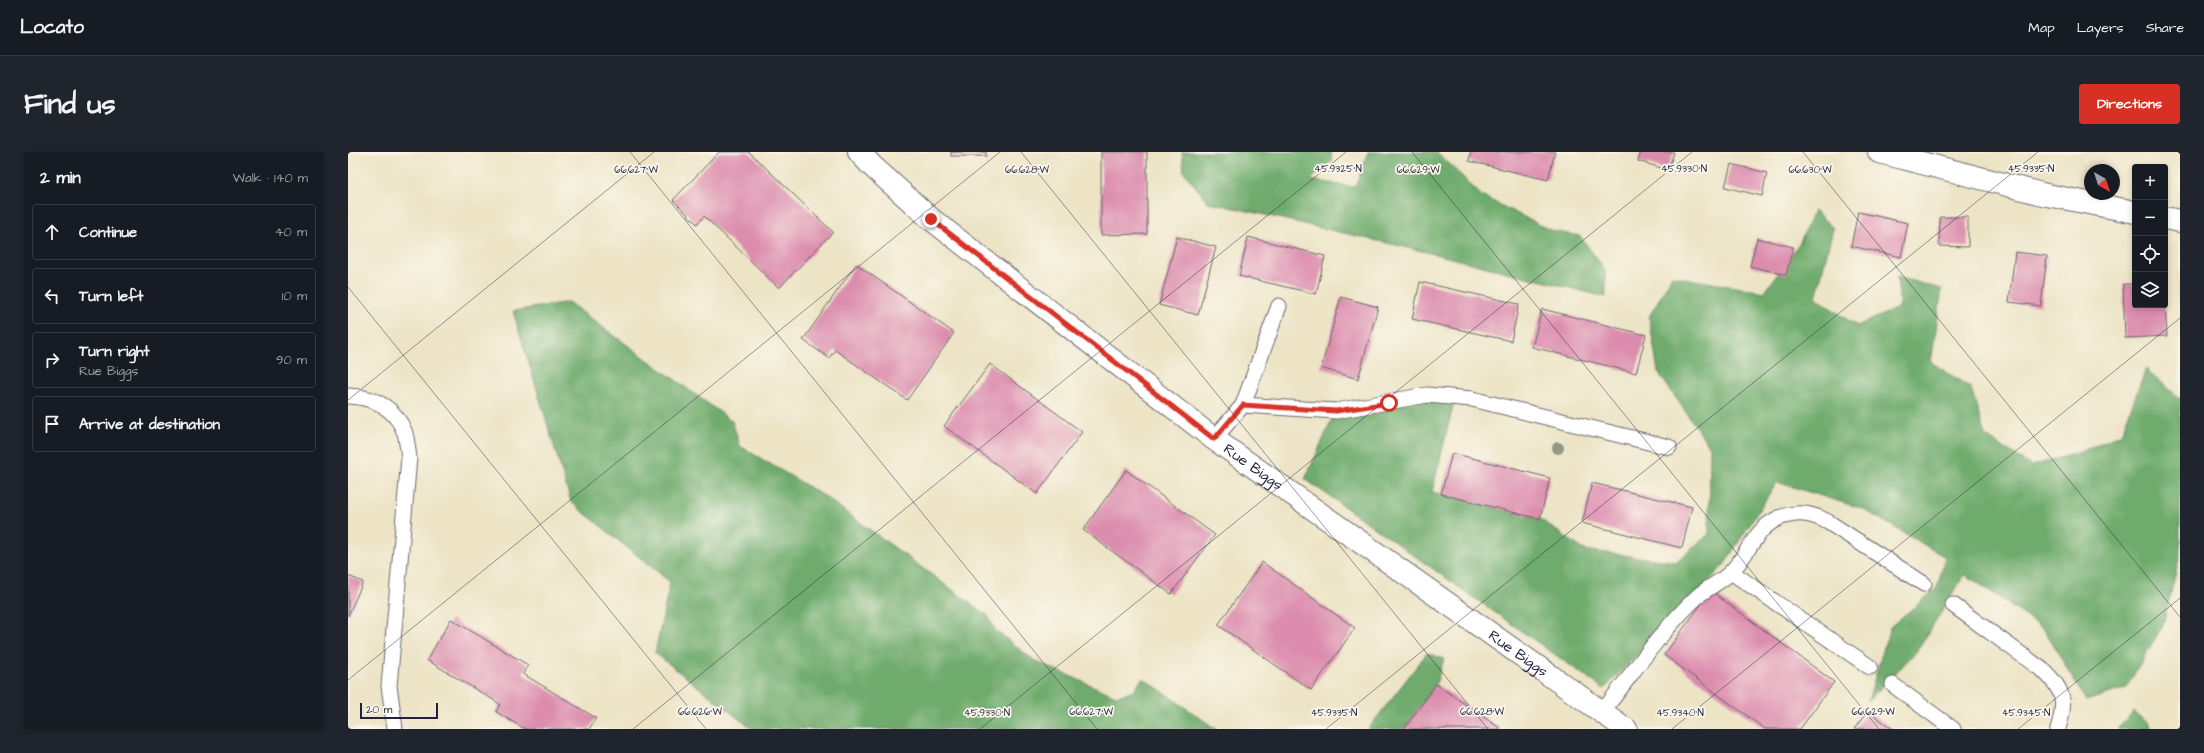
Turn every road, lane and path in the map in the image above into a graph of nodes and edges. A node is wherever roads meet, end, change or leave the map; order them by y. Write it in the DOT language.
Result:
graph roads {
  1 [pos="860,152"];
  2 [pos="1879,152"];
  3 [pos="2132,211"];
  4 [pos="2168,219"];
  5 [pos="2180,221"];
  6 [pos="1279,306"];
  7 [pos="348,396"];
  8 [pos="1243,405"];
  9 [pos="1214,439"];
  10 [pos="1669,447"];
  11 [pos="1731,572"];
  12 [pos="1924,584"];
  13 [pos="1953,605"];
  14 [pos="1870,667"];
  15 [pos="1893,685"];
  16 [pos="1602,712"];
  17 [pos="395,729"];
  18 [pos="1626,729"];
  19 [pos="1953,729"];
  20 [pos="2058,729"];
  1 -- 9 [label="street, Rue Biggs"];
  2 -- 3 [label="street"];
  4 -- 5 [label="street"];
  6 -- 8 [label="lane"];
  7 -- 17 [label="lane"];
  8 -- 9 [label="lane"];
  8 -- 10 [label="lane"];
  9 -- 16 [label="street, Rue Biggs"];
  11 -- 12 [label="lane"];
  11 -- 14 [label="lane"];
  11 -- 16 [label="lane"];
  13 -- 20 [label="lane"];
  15 -- 19 [label="lane"];
  16 -- 18 [label="street, Rue Biggs"];
}
